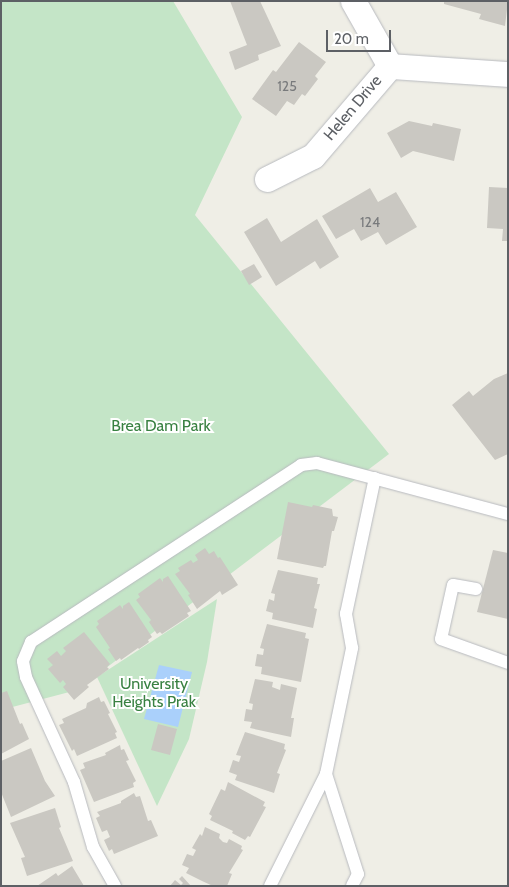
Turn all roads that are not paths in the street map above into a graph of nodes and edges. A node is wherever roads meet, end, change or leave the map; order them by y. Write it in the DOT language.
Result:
graph roads {
  1 [pos="353,1"];
  2 [pos="390,66"];
  3 [pos="508,74"];
  4 [pos="267,179"];
  5 [pos="375,478"];
  6 [pos="508,514"];
  7 [pos="476,589"];
  8 [pos="508,663"];
  9 [pos="326,774"];
  10 [pos="115,886"];
  11 [pos="270,886"];
  12 [pos="352,886"];
  1 -- 2 [label="street"];
  2 -- 3 [label="street, Helen Drive"];
  2 -- 4 [label="street, Helen Drive"];
  5 -- 6 [label="lane"];
  5 -- 9 [label="lane"];
  5 -- 10 [label="lane"];
  7 -- 8 [label="lane"];
  9 -- 11 [label="lane"];
  9 -- 12 [label="lane"];
}
